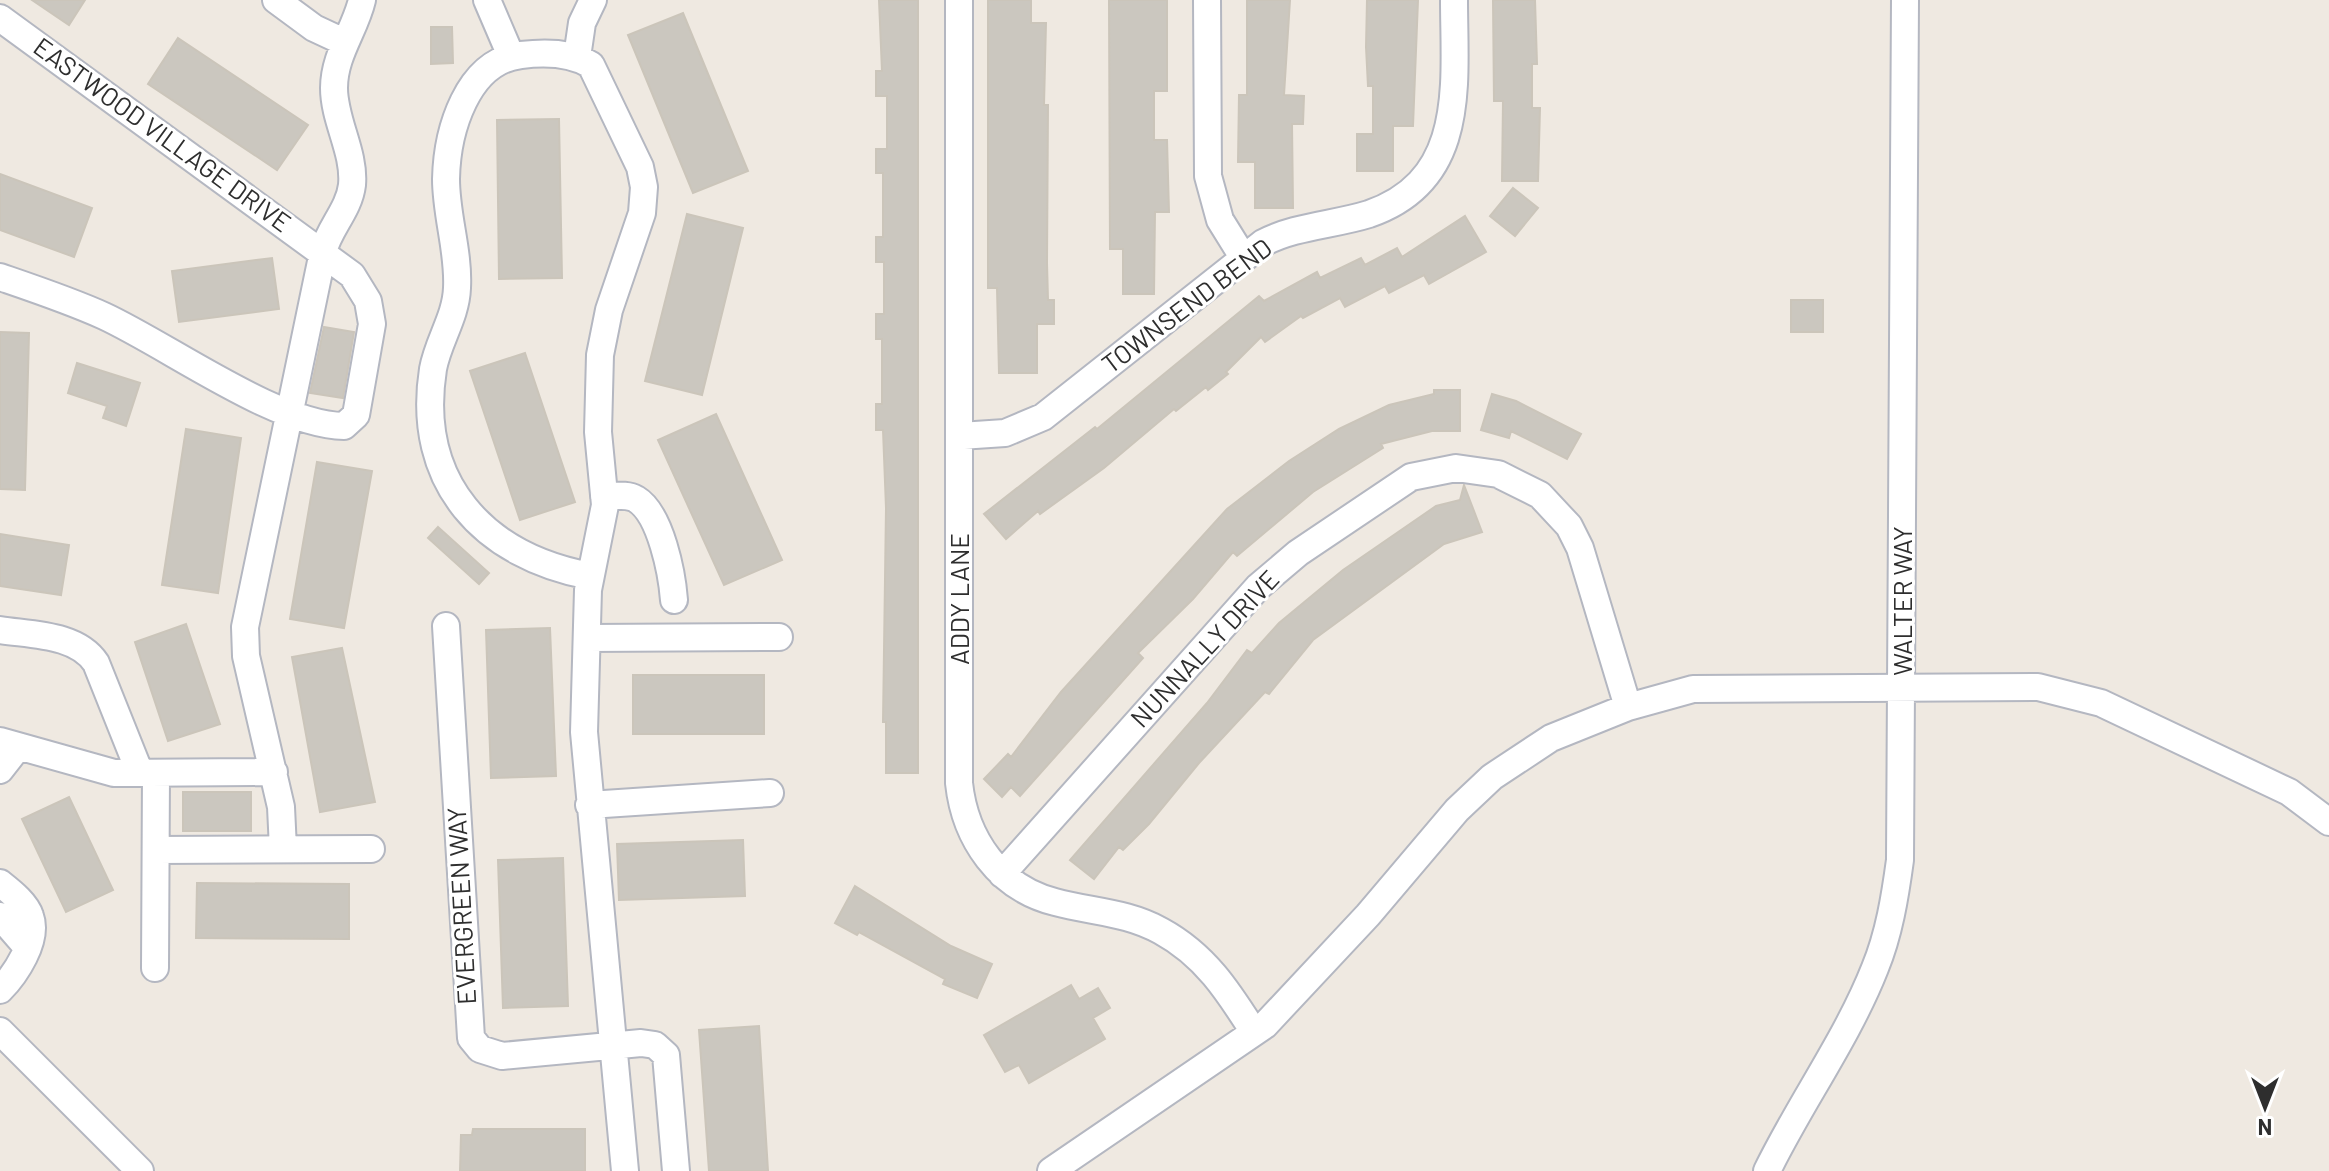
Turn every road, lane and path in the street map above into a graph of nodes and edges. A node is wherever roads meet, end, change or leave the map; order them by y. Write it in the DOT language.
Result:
graph roads {
  1 [pos="276,0"];
  2 [pos="362,0"];
  3 [pos="487,0"];
  4 [pos="593,0"];
  5 [pos="959,0"];
  6 [pos="1207,0"];
  7 [pos="1454,0"];
  8 [pos="1905,0"];
  9 [pos="0,18"];
  10 [pos="344,42"];
  11 [pos="511,56"];
  12 [pos="577,57"];
  13 [pos="323,252"];
  14 [pos="1243,257"];
  15 [pos="0,277"];
  16 [pos="289,411"];
  17 [pos="960,436"];
  18 [pos="604,496"];
  19 [pos="590,576"];
  20 [pos="674,600"];
  21 [pos="446,626"];
  22 [pos="0,630"];
  23 [pos="779,637"];
  24 [pos="587,638"];
  25 [pos="1902,689"];
  26 [pos="1628,707"];
  27 [pos="9,744"];
  28 [pos="0,770"];
  29 [pos="274,772"];
  30 [pos="148,773"];
  31 [pos="770,793"];
  32 [pos="589,805"];
  33 [pos="2329,822"];
  34 [pos="283,849"];
  35 [pos="371,849"];
  36 [pos="156,850"];
  37 [pos="1002,874"];
  38 [pos="0,883"];
  39 [pos="0,916"];
  40 [pos="26,946"];
  41 [pos="155,968"];
  42 [pos="0,990"];
  43 [pos="0,1031"];
  44 [pos="1254,1032"];
  45 [pos="612,1046"];
  46 [pos="140,1171"];
  47 [pos="625,1171"];
  48 [pos="676,1171"];
  49 [pos="1051,1171"];
  50 [pos="1767,1171"];
  1 -- 10 [label="street"];
  2 -- 10 [label="street, EASTWOOD VILLAGE DRIVE"];
  3 -- 11 [label="street"];
  4 -- 12 [label="street"];
  5 -- 17 [label="street, ADDY LANE"];
  6 -- 14 [label="street"];
  7 -- 14 [label="street, TOWNSEND BEND"];
  8 -- 25 [label="street, WALTER WAY"];
  9 -- 13 [label="street, EASTWOOD VILLAGE DRIVE"];
  10 -- 13 [label="street, EASTWOOD VILLAGE DRIVE"];
  11 -- 12 [label="street"];
  11 -- 19 [label="street"];
  12 -- 18 [label="street"];
  13 -- 16 [label="street, EASTWOOD VILLAGE DRIVE"];
  13 -- 16 [label="street, EASTWOOD VILLAGE DRIVE"];
  14 -- 17 [label="street, TOWNSEND BEND"];
  15 -- 16 [label="street, EASTWOOD VILLAGE DRIVE"];
  16 -- 29 [label="street, EASTWOOD VILLAGE DRIVE"];
  17 -- 37 [label="street, ADDY LANE"];
  18 -- 19 [label="street"];
  18 -- 20 [label="street"];
  19 -- 24 [label="street"];
  21 -- 45 [label="street, EVERGREEN WAY"];
  22 -- 30 [label="street"];
  23 -- 24 [label="street"];
  24 -- 32 [label="street"];
  25 -- 26 [label="street"];
  25 -- 33 [label="street"];
  25 -- 50 [label="street, WALTER WAY"];
  26 -- 37 [label="street, NUNNALLY DRIVE"];
  26 -- 44 [label="street"];
  27 -- 28 [label="street"];
  27 -- 30 [label="street"];
  29 -- 30 [label="street"];
  29 -- 34 [label="street, EASTWOOD VILLAGE DRIVE"];
  30 -- 36 [label="street"];
  31 -- 32 [label="street"];
  32 -- 45 [label="street"];
  34 -- 35 [label="street"];
  34 -- 36 [label="street"];
  36 -- 41 [label="street"];
  37 -- 44 [label="street, ADDY LANE"];
  38 -- 40 [label="street"];
  39 -- 40 [label="street"];
  40 -- 42 [label="street"];
  43 -- 46 [label="street"];
  44 -- 49 [label="street"];
  45 -- 47 [label="street"];
  45 -- 48 [label="street, EVERGREEN WAY"];
}
